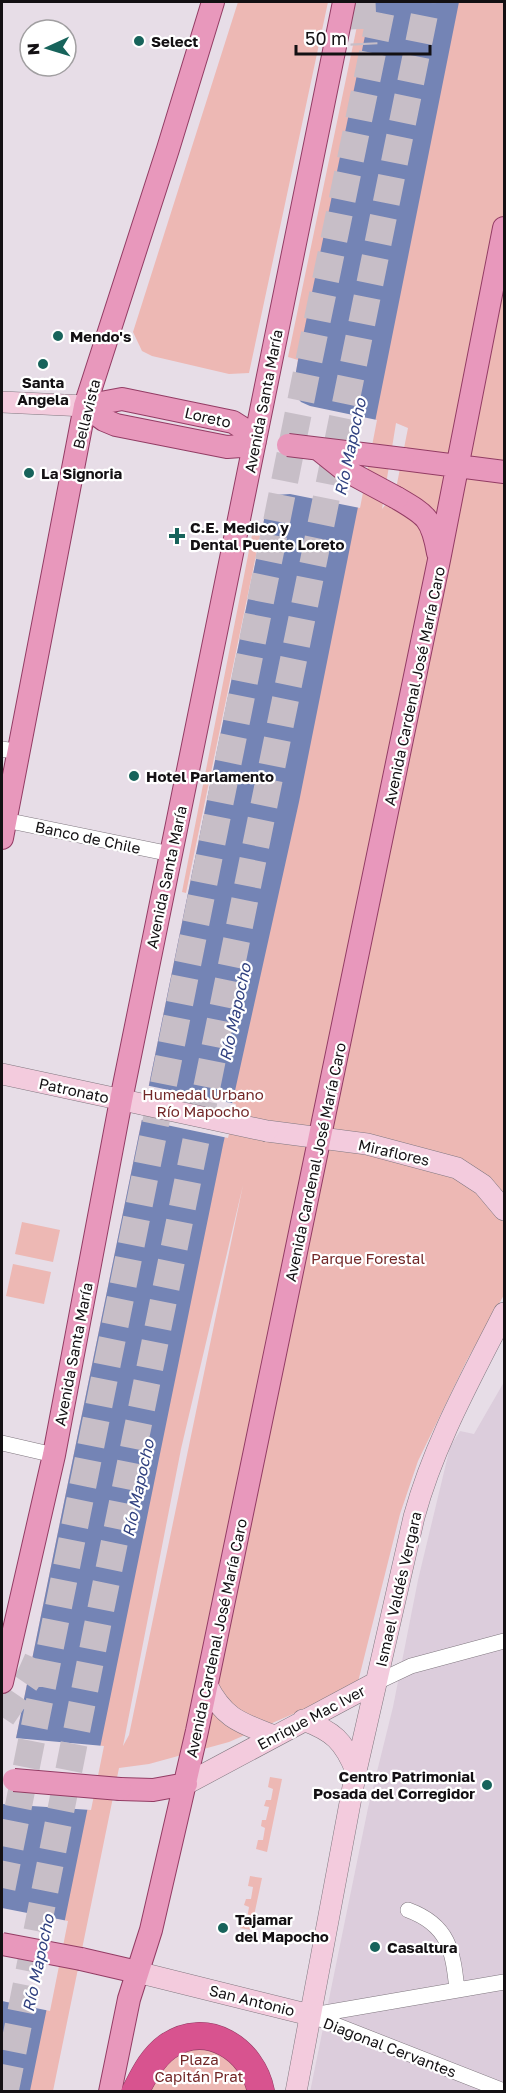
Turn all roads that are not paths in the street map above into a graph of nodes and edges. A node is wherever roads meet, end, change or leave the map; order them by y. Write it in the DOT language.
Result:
graph roads {
  1 [pos="213,2"];
  2 [pos="344,2"];
  3 [pos="504,228"];
  4 [pos="2,402"];
  5 [pos="85,406"];
  6 [pos="255,441"];
  7 [pos="318,448"];
  8 [pos="458,465"];
  9 [pos="504,472"];
  10 [pos="440,560"];
  11 [pos="10,751"];
  12 [pos="3,829"];
  13 [pos="171,855"];
  14 [pos="2,1074"];
  15 [pos="121,1100"];
  16 [pos="267,1131"];
  17 [pos="320,1139"];
  18 [pos="504,1209"];
  19 [pos="504,1313"];
  20 [pos="2,1443"];
  21 [pos="54,1455"];
  22 [pos="504,1641"];
  23 [pos="2,1682"];
  24 [pos="375,1683"];
  25 [pos="207,1685"];
  26 [pos="303,1720"];
  27 [pos="274,1736"];
  28 [pos="356,1771"];
  29 [pos="8,1779"];
  30 [pos="186,1784"];
  31 [pos="408,1911"];
  32 [pos="2,1944"];
  33 [pos="137,1972"];
  34 [pos="504,1982"];
  35 [pos="457,1990"];
  36 [pos="310,2015"];
  37 [pos="110,2091"];
  38 [pos="135,2091"];
  39 [pos="261,2091"];
  40 [pos="296,2091"];
  41 [pos="504,2091"];
  1 -- 5 [label="main road, Bellavista"];
  2 -- 6 [label="main road, Avenida Santa María"];
  3 -- 8 [label="main road, Avenida Cardenal José María Caro"];
  4 -- 5 [label="main road"];
  5 -- 6 [label="main road, Loreto"];
  5 -- 11 [label="main road, Bellavista"];
  6 -- 7 [label="main road, Loreto, bridge"];
  6 -- 13 [label="main road, Avenida Santa María"];
  7 -- 8 [label="main road, Loreto, bridge"];
  7 -- 10 [label="main road, bridge"];
  8 -- 9 [label="main road, Loreto"];
  8 -- 10 [label="main road, Avenida Cardenal José María Caro"];
  10 -- 17 [label="main road, Avenida Cardenal José María Caro"];
  11 -- 12 [label="main road, Bellavista"];
  12 -- 13 [label="street, Banco de Chile"];
  13 -- 15 [label="main road, Avenida Santa María"];
  14 -- 15 [label="main road, Patronato"];
  15 -- 16 [label="main road, Patronato, bridge"];
  15 -- 21 [label="main road, Avenida Santa María"];
  16 -- 17 [label="main road, Miraflores"];
  17 -- 18 [label="main road, Miraflores"];
  17 -- 25 [label="main road, Avenida Cardenal José María Caro"];
  19 -- 24 [label="main road, Ismael Valdés Vergara"];
  20 -- 21 [label="street"];
  21 -- 23 [label="main road, Avenida Santa María"];
  22 -- 24 [label="street, Enrique Mac Iver"];
  24 -- 26 [label="main road, Enrique Mac Iver"];
  24 -- 28 [label="main road, Ismael Valdés Vergara"];
  25 -- 27 [label="main road"];
  25 -- 30 [label="main road, Avenida Cardenal José María Caro"];
  26 -- 27 [label="main road, Enrique Mac Iver"];
  26 -- 28 [label="main road"];
  27 -- 30 [label="main road, Enrique Mac Iver"];
  28 -- 36 [label="main road, Ismael Valdés Vergara"];
  29 -- 30 [label="main road, Enrique Mac Iver, bridge"];
  30 -- 33 [label="main road, Avenida Cardenal José María Caro"];
  31 -- 35 [label="street"];
  32 -- 33 [label="main road, San Antonio, bridge"];
  33 -- 36 [label="main road, San Antonio"];
  33 -- 37 [label="main road, Avenida Cardenal José María Caro"];
  34 -- 35 [label="street, San Antonio"];
  35 -- 36 [label="street, San Antonio"];
  36 -- 40 [label="main road, Ismael Valdés Vergara"];
  36 -- 41 [label="street, Diagonal Cervantes"];
  38 -- 39 [label="highway"];
}
